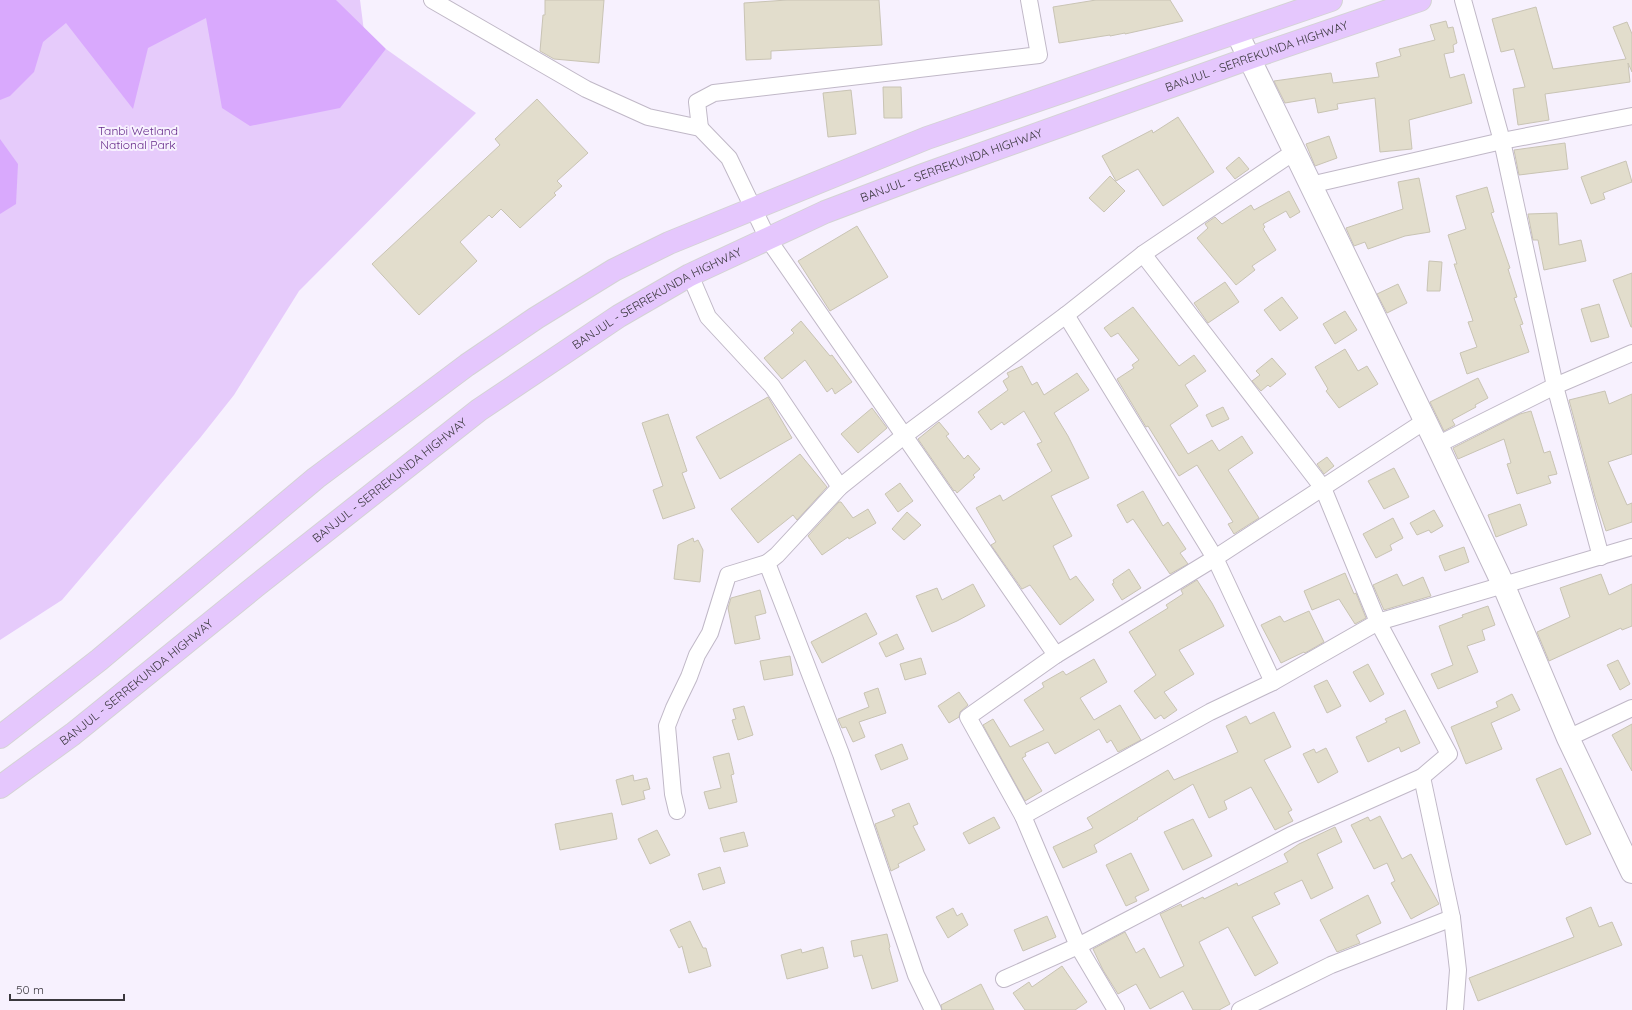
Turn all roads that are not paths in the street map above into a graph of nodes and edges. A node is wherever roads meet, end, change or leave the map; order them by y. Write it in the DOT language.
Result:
graph roads {
  1 [pos="432,0"];
  2 [pos="1029,0"];
  3 [pos="1331,0"];
  4 [pos="1420,0"];
  5 [pos="1463,0"];
  6 [pos="1237,33"];
  7 [pos="1250,58"];
  8 [pos="1632,116"];
  9 [pos="700,128"];
  10 [pos="1502,141"];
  11 [pos="1294,152"];
  12 [pos="1310,185"];
  13 [pos="753,208"];
  14 [pos="768,239"];
  15 [pos="1143,254"];
  16 [pos="690,275"];
  17 [pos="1066,315"];
  18 [pos="1632,353"];
  19 [pos="1556,386"];
  20 [pos="1425,421"];
  21 [pos="905,435"];
  22 [pos="1437,445"];
  23 [pos="840,487"];
  24 [pos="1323,488"];
  25 [pos="1632,546"];
  26 [pos="1601,557"];
  27 [pos="1215,558"];
  28 [pos="768,563"];
  29 [pos="1503,584"];
  30 [pos="1378,622"];
  31 [pos="1056,655"];
  32 [pos="1273,682"];
  33 [pos="1632,708"];
  34 [pos="0,736"];
  35 [pos="1568,738"];
  36 [pos="1422,777"];
  37 [pos="0,787"];
  38 [pos="677,811"];
  39 [pos="1023,816"];
  40 [pos="1632,872"];
  41 [pos="1452,918"];
  42 [pos="1078,946"];
  43 [pos="1004,979"];
  44 [pos="933,1010"];
  45 [pos="1116,1010"];
  46 [pos="1240,1010"];
  47 [pos="1455,1010"];
  1 -- 9 [label="street"];
  2 -- 9 [label="street"];
  3 -- 6 [label="highway"];
  4 -- 7 [label="highway, BANJUL - SERREKUNDA HIGHWAY"];
  5 -- 10 [label="street"];
  6 -- 7 [label="street"];
  6 -- 13 [label="highway"];
  7 -- 11 [label="street"];
  7 -- 14 [label="highway, BANJUL - SERREKUNDA HIGHWAY"];
  8 -- 10 [label="street"];
  9 -- 13 [label="street"];
  10 -- 12 [label="street"];
  10 -- 19 [label="street"];
  11 -- 12 [label="street"];
  11 -- 15 [label="street"];
  12 -- 20 [label="street"];
  13 -- 14 [label="street"];
  13 -- 34 [label="highway"];
  14 -- 16 [label="highway, BANJUL - SERREKUNDA HIGHWAY"];
  14 -- 21 [label="street"];
  15 -- 17 [label="street"];
  15 -- 24 [label="street"];
  16 -- 23 [label="street"];
  16 -- 37 [label="highway, BANJUL - SERREKUNDA HIGHWAY"];
  17 -- 21 [label="street"];
  17 -- 27 [label="street"];
  18 -- 19 [label="street"];
  19 -- 22 [label="street"];
  19 -- 26 [label="street"];
  20 -- 22 [label="street"];
  20 -- 24 [label="street"];
  21 -- 23 [label="street"];
  21 -- 31 [label="street"];
  22 -- 29 [label="street"];
  23 -- 28 [label="street"];
  24 -- 27 [label="street"];
  24 -- 30 [label="street"];
  25 -- 26 [label="street"];
  26 -- 29 [label="street"];
  27 -- 31 [label="street"];
  27 -- 32 [label="street"];
  28 -- 38 [label="street"];
  28 -- 44 [label="street"];
  29 -- 30 [label="street"];
  29 -- 35 [label="street"];
  30 -- 32 [label="street"];
  30 -- 36 [label="street"];
  31 -- 39 [label="street"];
  32 -- 39 [label="street"];
  33 -- 35 [label="street"];
  35 -- 40 [label="street"];
  36 -- 41 [label="street"];
  36 -- 42 [label="street"];
  39 -- 42 [label="street"];
  41 -- 46 [label="street"];
  41 -- 47 [label="street"];
  42 -- 43 [label="street"];
  42 -- 45 [label="street"];
}
